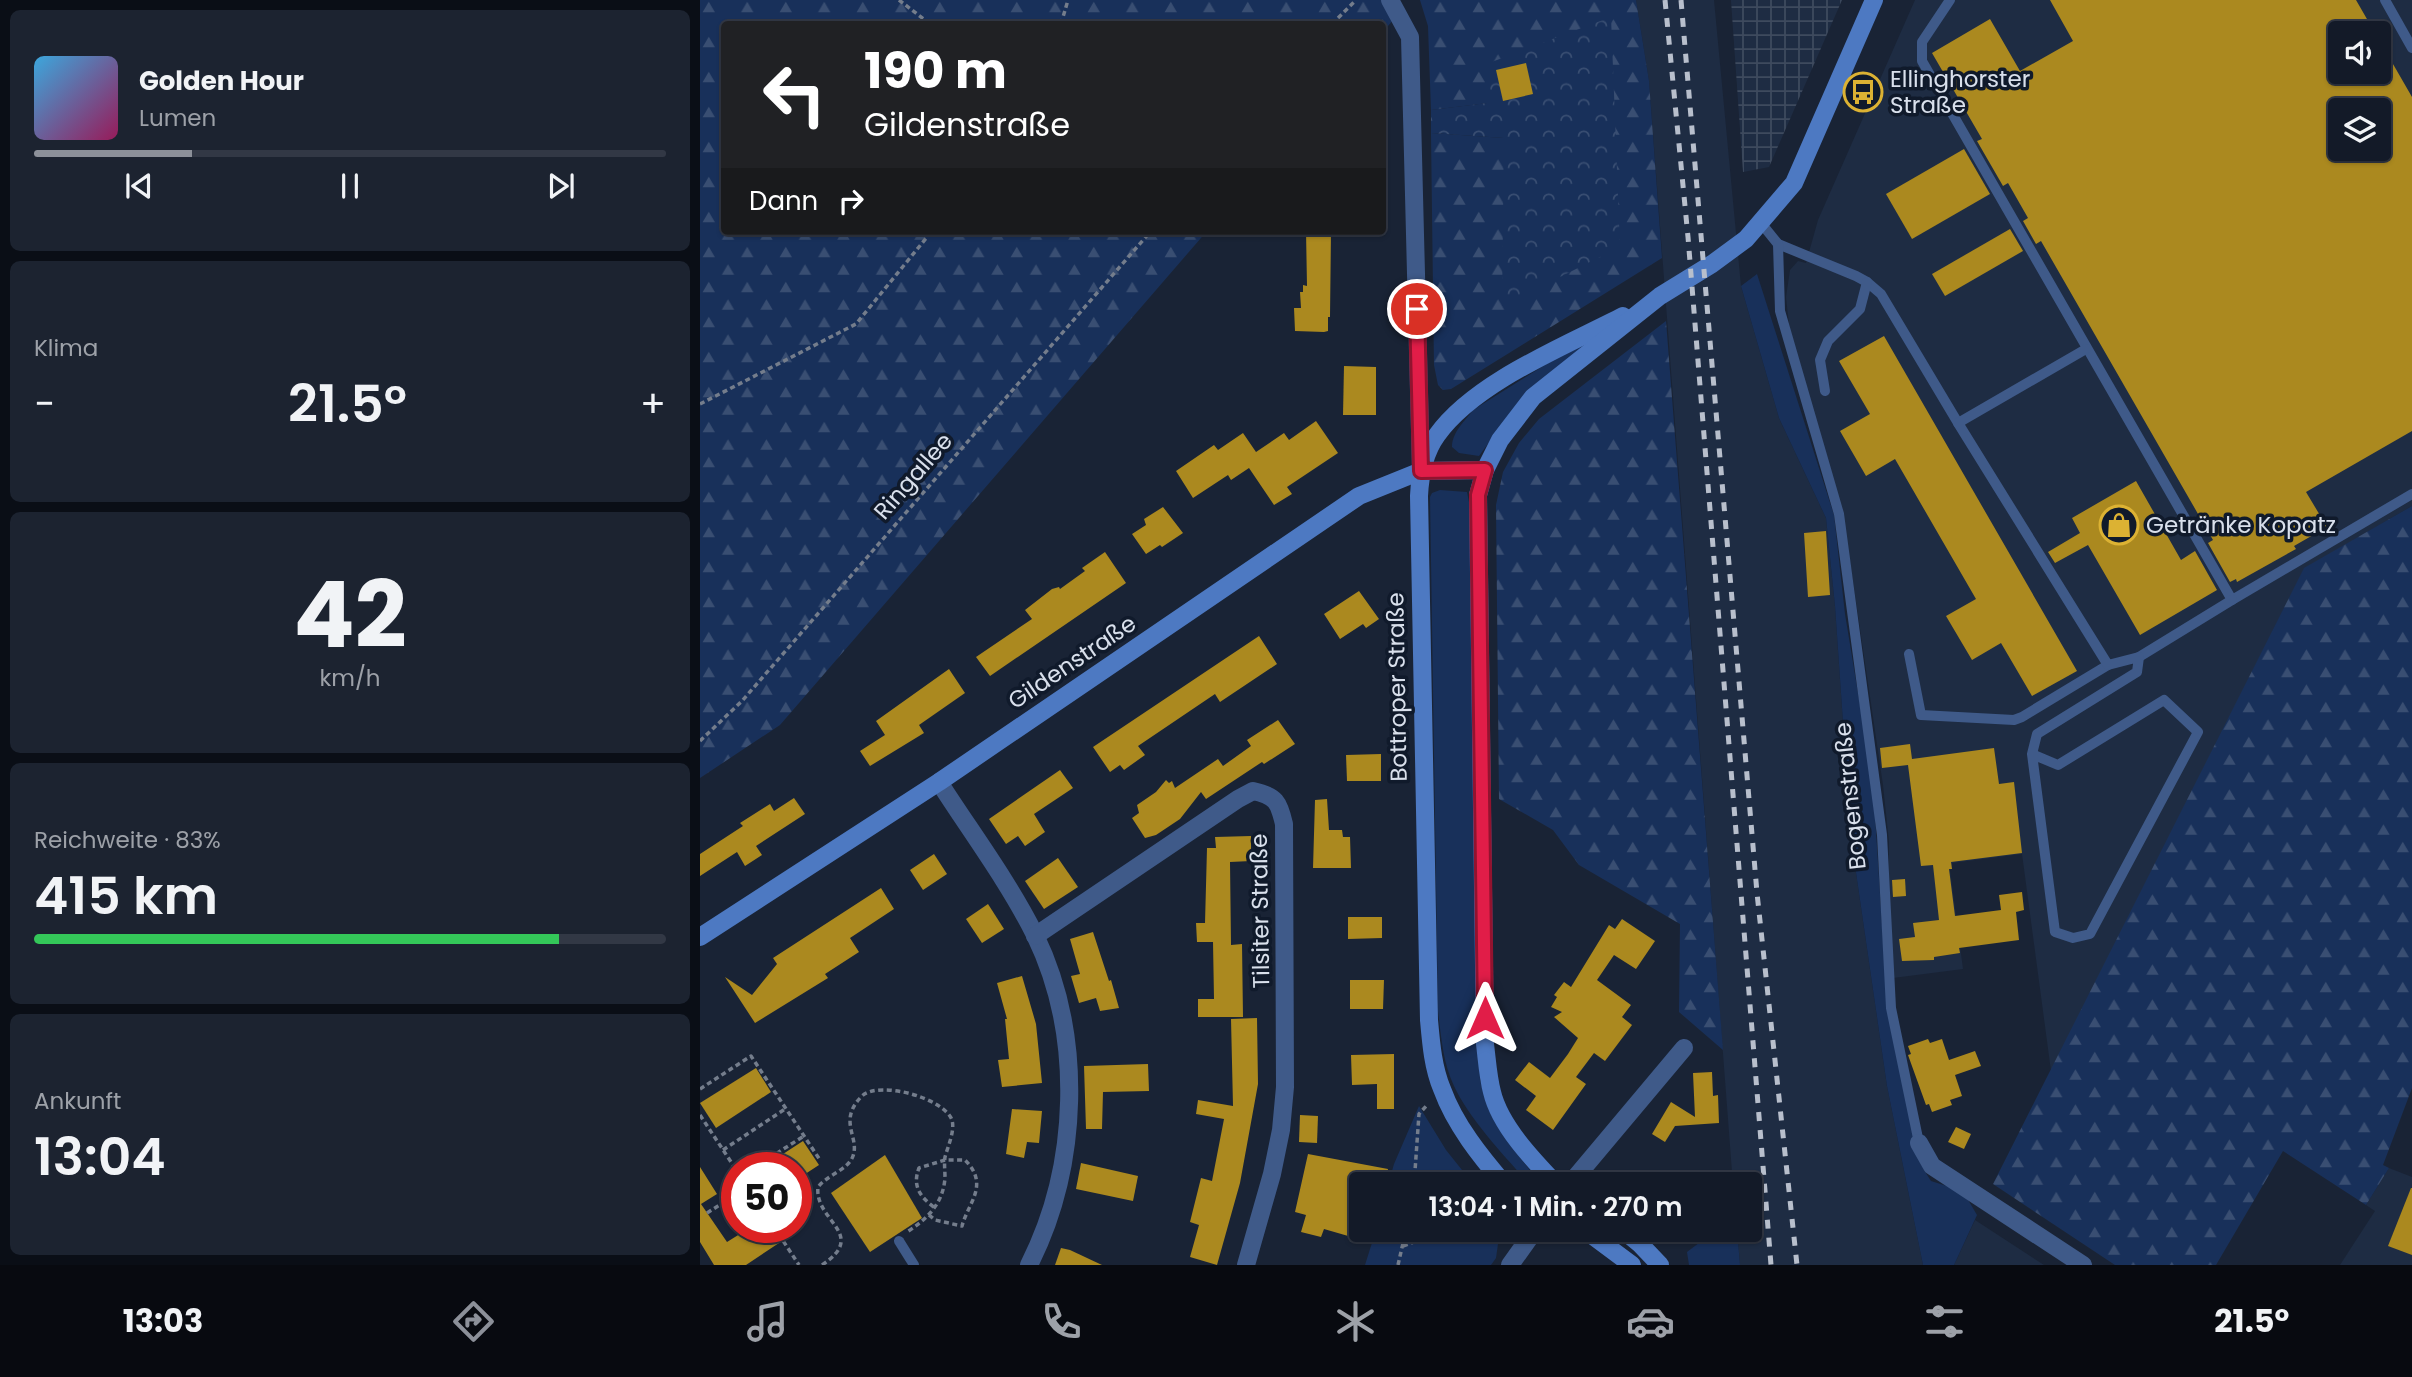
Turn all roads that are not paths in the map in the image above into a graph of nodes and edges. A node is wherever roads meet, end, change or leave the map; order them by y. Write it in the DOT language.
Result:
graph roads {
  1 [pos="1390,0"];
  2 [pos="1874,0"];
  3 [pos="1950,0"];
  4 [pos="2385,0"];
  5 [pos="2412,48"];
  6 [pos="1761,223"];
  7 [pos="1779,244"];
  8 [pos="1867,282"];
  9 [pos="1660,296"];
  10 [pos="2086,349"];
  11 [pos="1825,391"];
  12 [pos="1958,423"];
  13 [pos="1485,470"];
  14 [pos="1421,471"];
  15 [pos="2412,494"];
  16 [pos="2232,600"];
  17 [pos="1909,654"];
  18 [pos="2139,657"];
  19 [pos="2108,665"];
  20 [pos="2032,754"];
  21 [pos="939,782"];
  22 [pos="1035,936"];
  23 [pos="700,937"];
  24 [pos="1684,1048"];
  25 [pos="1919,1143"];
  26 [pos="1495,1172"];
  27 [pos="1545,1172"];
  28 [pos="1580,1172"];
  29 [pos="899,1241"];
  30 [pos="1526,1242"];
  31 [pos="1601,1242"];
  32 [pos="1638,1242"];
  33 [pos="915,1265"];
  34 [pos="1029,1265"];
  35 [pos="1246,1265"];
  36 [pos="1510,1265"];
  37 [pos="1632,1265"];
  38 [pos="1660,1265"];
  39 [pos="2083,1265"];
  1 -- 14 [label="street"];
  2 -- 6 [label="main road, Bottroper Straße"];
  3 -- 10 [label="lane"];
  4 -- 5 [label="lane"];
  6 -- 7 [label="lane"];
  6 -- 9 [label="main road, Bottroper Straße"];
  7 -- 8 [label="lane"];
  7 -- 25 [label="lane, Bogenstraße"];
  8 -- 11 [label="lane"];
  8 -- 12 [label="lane"];
  9 -- 13 [label="main road, Bottroper Straße"];
  9 -- 14 [label="main road, Bottroper Straße"];
  10 -- 12 [label="lane"];
  10 -- 16 [label="lane"];
  12 -- 19 [label="lane"];
  13 -- 14 [label="main road, Gildenstraße"];
  13 -- 27 [label="main road, Bottroper Straße"];
  14 -- 21 [label="main road, Gildenstraße"];
  14 -- 26 [label="main road, Bottroper Straße"];
  15 -- 16 [label="lane"];
  16 -- 18 [label="lane"];
  17 -- 19 [label="lane"];
  18 -- 19 [label="lane"];
  18 -- 20 [label="lane"];
  20 -- 20 [label="lane"];
  21 -- 22 [label="street"];
  21 -- 23 [label="main road, Gildenstraße"];
  22 -- 34 [label="street"];
  22 -- 35 [label="street, Tilsiter Straße"];
  24 -- 28 [label="street"];
  25 -- 39 [label="street, Bogenstraße"];
  29 -- 33 [label="lane"];
  30 -- 36 [label="street"];
  31 -- 37 [label="main road"];
  32 -- 38 [label="main road"];
}
